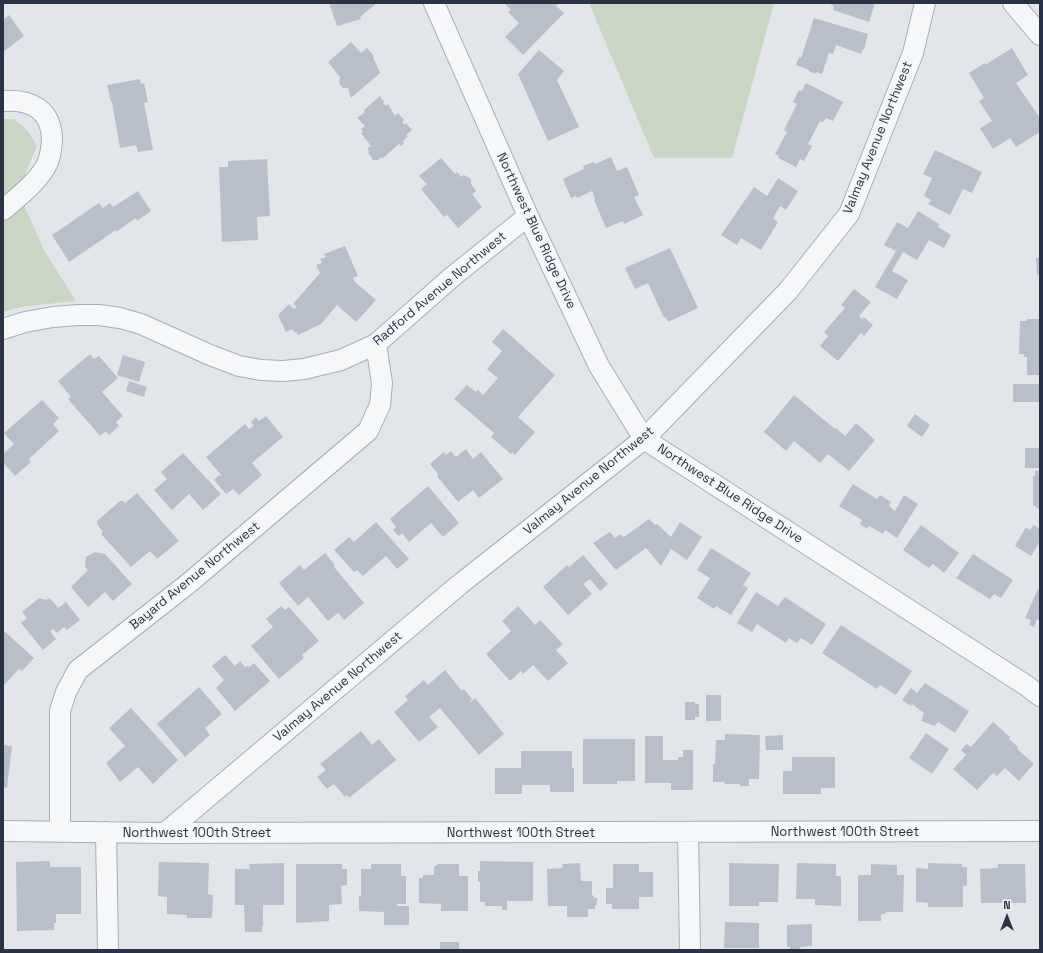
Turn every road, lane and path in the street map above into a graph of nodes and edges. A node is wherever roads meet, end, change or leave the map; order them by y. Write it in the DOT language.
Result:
graph roads {
  1 [pos="434,3"];
  2 [pos="925,3"];
  3 [pos="1013,3"];
  4 [pos="1040,35"];
  5 [pos="3,101"];
  6 [pos="3,210"];
  7 [pos="528,216"];
  8 [pos="3,329"];
  9 [pos="376,344"];
  10 [pos="644,439"];
  11 [pos="1040,696"];
  12 [pos="3,831"];
  13 [pos="1040,831"];
  14 [pos="60,832"];
  15 [pos="106,832"];
  16 [pos="688,832"];
  17 [pos="165,833"];
  18 [pos="108,950"];
  19 [pos="690,950"];
  1 -- 7 [label="street, Northwest Blue Ridge Drive"];
  2 -- 10 [label="street, Valmay Avenue Northwest"];
  3 -- 4 [label="street"];
  5 -- 6 [label="street"];
  7 -- 9 [label="street, Radford Avenue Northwest"];
  7 -- 10 [label="street, Northwest Blue Ridge Drive"];
  8 -- 9 [label="street, Radford Avenue Northwest"];
  9 -- 14 [label="street, Bayard Avenue Northwest"];
  10 -- 11 [label="street, Northwest Blue Ridge Drive"];
  10 -- 17 [label="street, Valmay Avenue Northwest"];
  12 -- 14 [label="street, Northwest 100th Street"];
  13 -- 16 [label="street, Northwest 100th Street"];
  14 -- 15 [label="street, Northwest 100th Street"];
  15 -- 17 [label="street, Northwest 100th Street"];
  15 -- 18 [label="street"];
  16 -- 17 [label="street, Northwest 100th Street"];
  16 -- 19 [label="street"];
}
